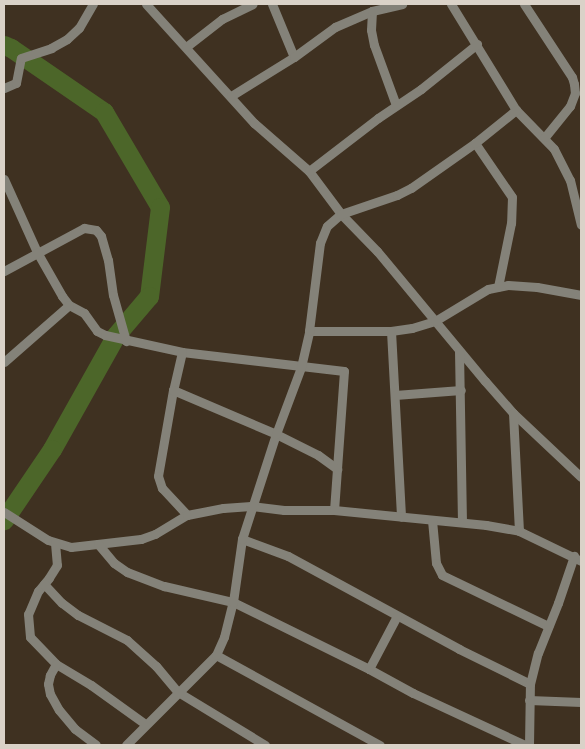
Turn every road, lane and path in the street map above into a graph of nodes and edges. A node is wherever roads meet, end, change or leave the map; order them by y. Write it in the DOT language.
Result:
graph roads {
  1 [pos="93,4"];
  2 [pos="146,4"];
  3 [pos="252,4"];
  4 [pos="272,4"];
  5 [pos="402,4"];
  6 [pos="451,4"];
  7 [pos="524,4"];
  8 [pos="372,12"];
  9 [pos="478,44"];
  10 [pos="186,47"];
  11 [pos="294,57"];
  12 [pos="4,88"];
  13 [pos="231,96"];
  14 [pos="396,105"];
  15 [pos="516,110"];
  16 [pos="544,137"];
  17 [pos="475,143"];
  18 [pos="309,171"];
  19 [pos="4,179"];
  20 [pos="341,214"];
  21 [pos="581,225"];
  22 [pos="37,252"];
  23 [pos="4,271"];
  24 [pos="498,287"];
  25 [pos="581,295"];
  26 [pos="69,305"];
  27 [pos="435,321"];
  28 [pos="309,331"];
  29 [pos="391,331"];
  30 [pos="126,340"];
  31 [pos="459,351"];
  32 [pos="182,352"];
  33 [pos="4,362"];
  34 [pos="301,367"];
  35 [pos="173,390"];
  36 [pos="460,390"];
  37 [pos="395,395"];
  38 [pos="513,413"];
  39 [pos="276,434"];
  40 [pos="337,469"];
  41 [pos="581,477"];
  42 [pos="251,506"];
  43 [pos="334,510"];
  44 [pos="4,512"];
  45 [pos="186,515"];
  46 [pos="401,517"];
  47 [pos="432,520"];
  48 [pos="462,522"];
  49 [pos="519,531"];
  50 [pos="242,539"];
  51 [pos="55,542"];
  52 [pos="98,544"];
  53 [pos="577,559"];
  54 [pos="44,584"];
  55 [pos="233,602"];
  56 [pos="397,616"];
  57 [pos="548,626"];
  58 [pos="216,655"];
  59 [pos="56,664"];
  60 [pos="369,669"];
  61 [pos="530,684"];
  62 [pos="178,692"];
  63 [pos="529,700"];
  64 [pos="581,702"];
  65 [pos="145,724"];
  66 [pos="96,745"];
  67 [pos="126,745"];
  68 [pos="265,745"];
  69 [pos="380,745"];
  70 [pos="525,745"];
  71 [pos="529,745"];
  1 -- 12 [label="street"];
  2 -- 10 [label="street"];
  3 -- 10 [label="street"];
  4 -- 11 [label="street"];
  5 -- 8 [label="street"];
  6 -- 9 [label="street"];
  7 -- 16 [label="street"];
  8 -- 11 [label="street"];
  8 -- 14 [label="street"];
  9 -- 14 [label="street"];
  9 -- 15 [label="street"];
  10 -- 13 [label="street"];
  11 -- 13 [label="street"];
  13 -- 18 [label="street"];
  14 -- 18 [label="street"];
  15 -- 16 [label="street"];
  15 -- 17 [label="street"];
  16 -- 21 [label="street"];
  17 -- 20 [label="street"];
  17 -- 24 [label="street"];
  18 -- 20 [label="street"];
  19 -- 22 [label="street"];
  20 -- 27 [label="street"];
  20 -- 28 [label="street"];
  22 -- 23 [label="street"];
  22 -- 26 [label="street"];
  22 -- 30 [label="street"];
  24 -- 25 [label="street"];
  24 -- 27 [label="street"];
  26 -- 30 [label="street"];
  26 -- 33 [label="street"];
  27 -- 29 [label="street"];
  27 -- 31 [label="street"];
  28 -- 29 [label="street"];
  28 -- 34 [label="street"];
  29 -- 37 [label="street"];
  30 -- 32 [label="street"];
  31 -- 36 [label="street"];
  31 -- 38 [label="street"];
  32 -- 34 [label="street"];
  32 -- 35 [label="street"];
  34 -- 39 [label="street"];
  34 -- 40 [label="street"];
  35 -- 39 [label="street"];
  35 -- 45 [label="street"];
  36 -- 37 [label="street"];
  36 -- 48 [label="street"];
  37 -- 46 [label="street"];
  38 -- 41 [label="street"];
  38 -- 49 [label="street"];
  39 -- 40 [label="street"];
  39 -- 42 [label="street"];
  40 -- 43 [label="street"];
  42 -- 43 [label="street"];
  42 -- 45 [label="street"];
  42 -- 50 [label="street"];
  43 -- 46 [label="street"];
  44 -- 51 [label="street"];
  45 -- 52 [label="street"];
  46 -- 47 [label="street"];
  47 -- 48 [label="street"];
  47 -- 57 [label="street"];
  48 -- 49 [label="street"];
  49 -- 53 [label="street"];
  50 -- 55 [label="street"];
  50 -- 56 [label="street"];
  51 -- 52 [label="street"];
  51 -- 54 [label="street"];
  52 -- 55 [label="street"];
  53 -- 57 [label="street"];
  54 -- 59 [label="street"];
  54 -- 62 [label="street"];
  55 -- 58 [label="street"];
  55 -- 60 [label="street"];
  56 -- 60 [label="street"];
  56 -- 61 [label="street"];
  57 -- 61 [label="street"];
  58 -- 62 [label="street"];
  58 -- 69 [label="street"];
  59 -- 65 [label="street"];
  59 -- 66 [label="street"];
  60 -- 70 [label="street"];
  61 -- 63 [label="street"];
  62 -- 65 [label="street"];
  62 -- 68 [label="street"];
  63 -- 64 [label="street"];
  63 -- 71 [label="street"];
  65 -- 67 [label="street"];
}
